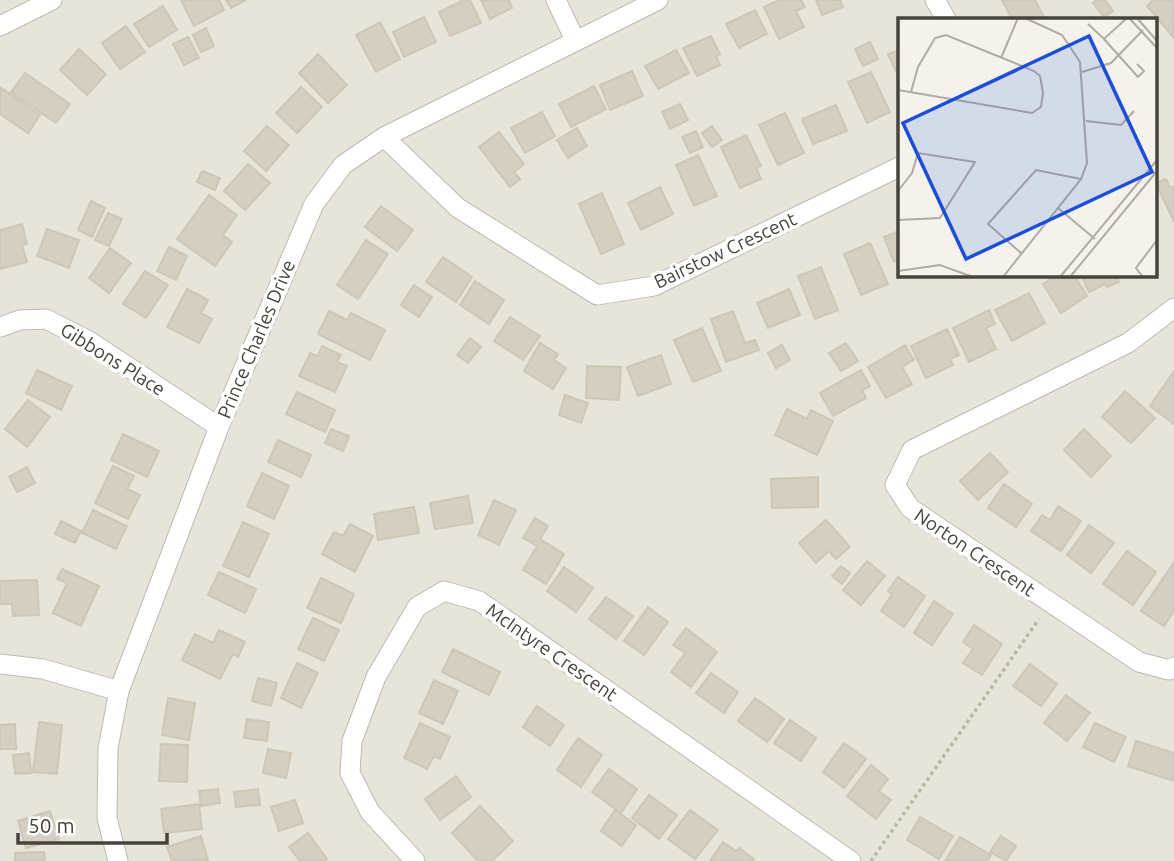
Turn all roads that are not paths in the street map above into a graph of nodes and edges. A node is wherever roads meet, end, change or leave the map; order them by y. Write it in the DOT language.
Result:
graph roads {
  1 [pos="52,0"];
  2 [pos="556,0"];
  3 [pos="657,0"];
  4 [pos="935,0"];
  5 [pos="945,18"];
  6 [pos="0,26"];
  7 [pos="575,40"];
  8 [pos="384,137"];
  9 [pos="898,167"];
  10 [pos="1174,308"];
  11 [pos="0,327"];
  12 [pos="219,427"];
  13 [pos="0,664"];
  14 [pos="1174,667"];
  15 [pos="119,691"];
  16 [pos="118,861"];
  17 [pos="415,861"];
  18 [pos="851,861"];
  1 -- 6 [label="street"];
  2 -- 7 [label="street"];
  3 -- 7 [label="street, Prince Charles Drive"];
  4 -- 5 [label="street"];
  7 -- 8 [label="street, Prince Charles Drive"];
  8 -- 9 [label="street, Bairstow Crescent"];
  8 -- 12 [label="street, Prince Charles Drive"];
  10 -- 14 [label="street, Norton Crescent"];
  11 -- 12 [label="street, Gibbons Place"];
  12 -- 15 [label="street, Prince Charles Drive"];
  13 -- 15 [label="street"];
  15 -- 16 [label="street, Prince Charles Drive"];
  17 -- 18 [label="street, McIntyre Crescent"];
}
